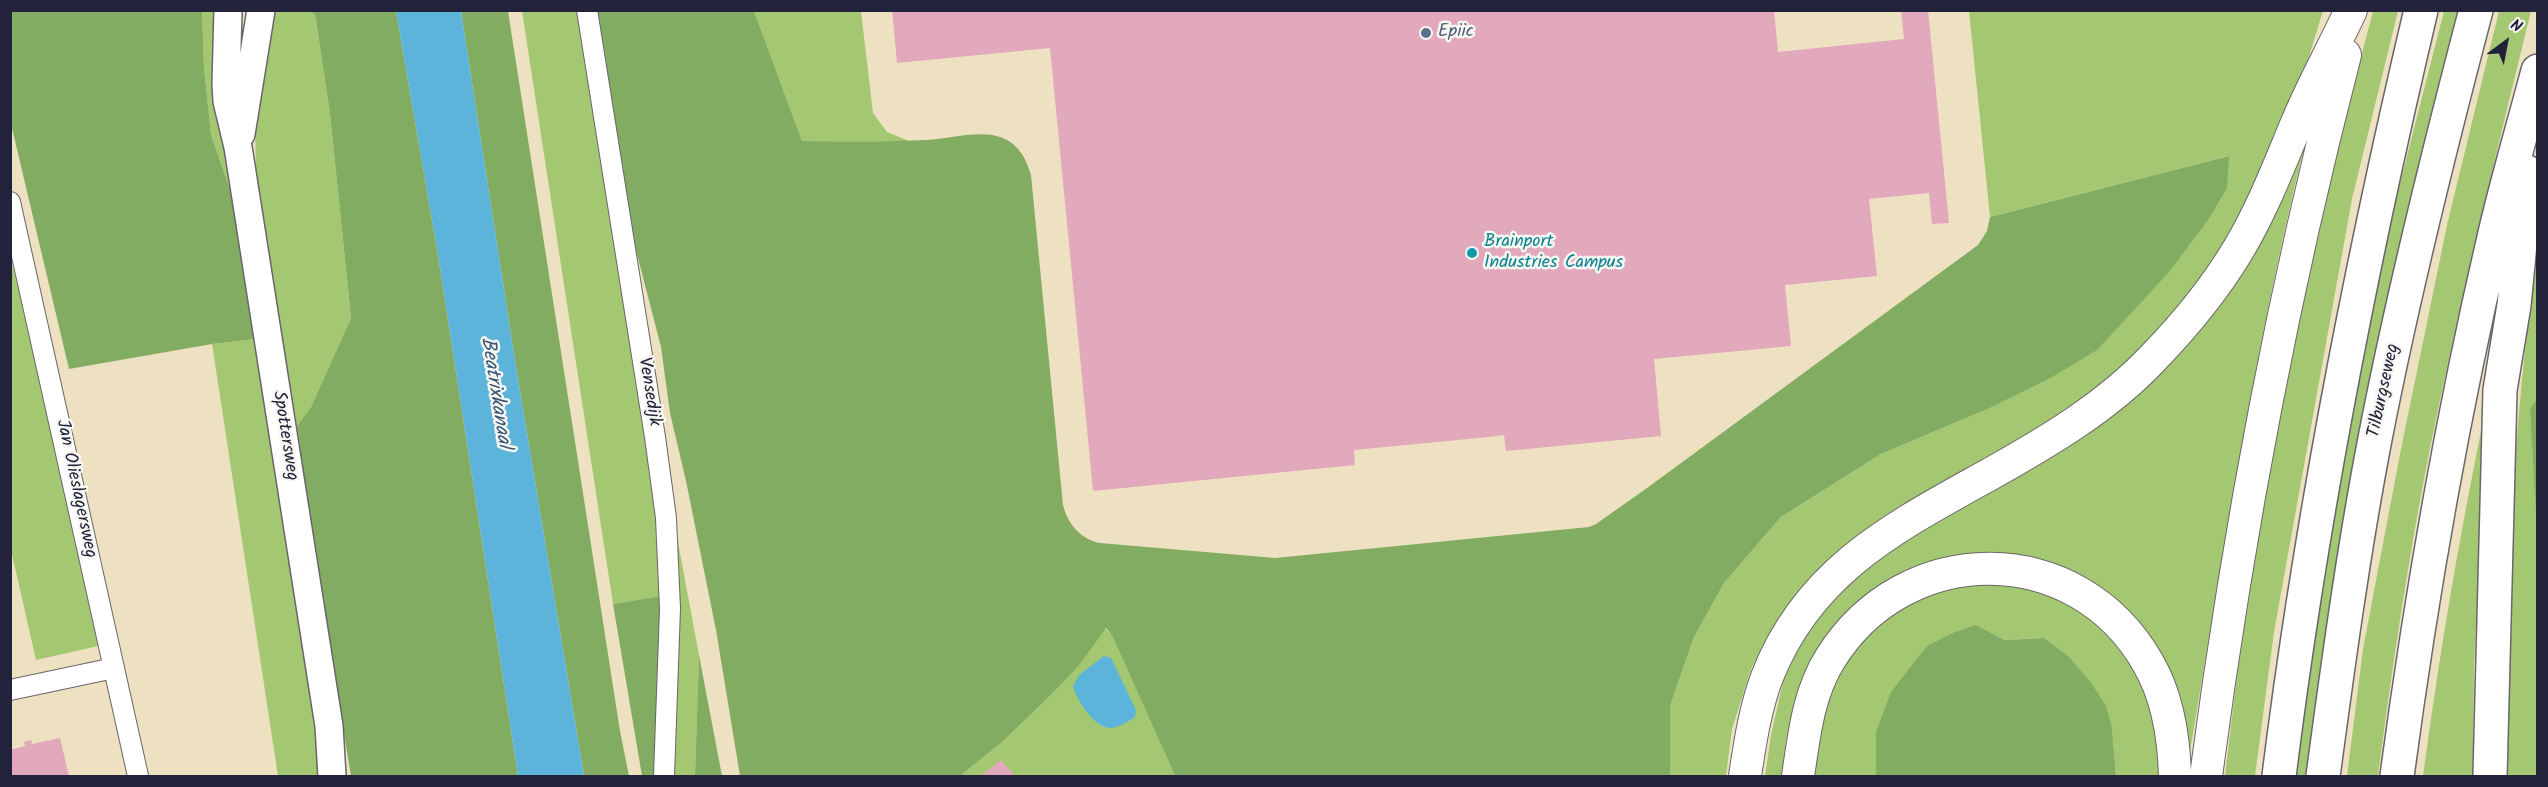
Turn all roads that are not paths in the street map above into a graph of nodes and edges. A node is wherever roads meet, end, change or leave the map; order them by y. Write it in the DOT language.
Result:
graph roads {
  1 [pos="228,10"];
  2 [pos="261,10"];
  3 [pos="587,10"];
  4 [pos="2351,10"];
  5 [pos="2356,10"];
  6 [pos="2421,10"];
  7 [pos="2476,10"];
  8 [pos="2538,73"];
  9 [pos="238,147"];
  10 [pos="10,202"];
  11 [pos="114,668"];
  12 [pos="10,690"];
  13 [pos="329,726"];
  14 [pos="138,777"];
  15 [pos="332,777"];
  16 [pos="345,777"];
  17 [pos="664,777"];
  18 [pos="1745,777"];
  19 [pos="1798,777"];
  20 [pos="2175,777"];
  21 [pos="2206,777"];
  22 [pos="2279,777"];
  23 [pos="2323,777"];
  24 [pos="2397,777"];
  25 [pos="2490,777"];
  1 -- 9 [label="main road, Spottersweg"];
  2 -- 9 [label="main road, Spottersweg"];
  3 -- 17 [label="street, Vensedijk"];
  4 -- 18 [label="highway"];
  5 -- 21 [label="highway"];
  6 -- 22 [label="highway"];
  7 -- 23 [label="highway, Tilburgseweg"];
  8 -- 24 [label="highway"];
  8 -- 25 [label="highway"];
  9 -- 13 [label="main road, Spottersweg"];
  10 -- 11 [label="street, Jan Olieslagersweg"];
  11 -- 12 [label="street"];
  11 -- 14 [label="street, Jan Olieslagersweg"];
  13 -- 15 [label="main road, Spottersweg"];
  13 -- 16 [label="main road, Spottersweg"];
  19 -- 20 [label="highway"];
}
